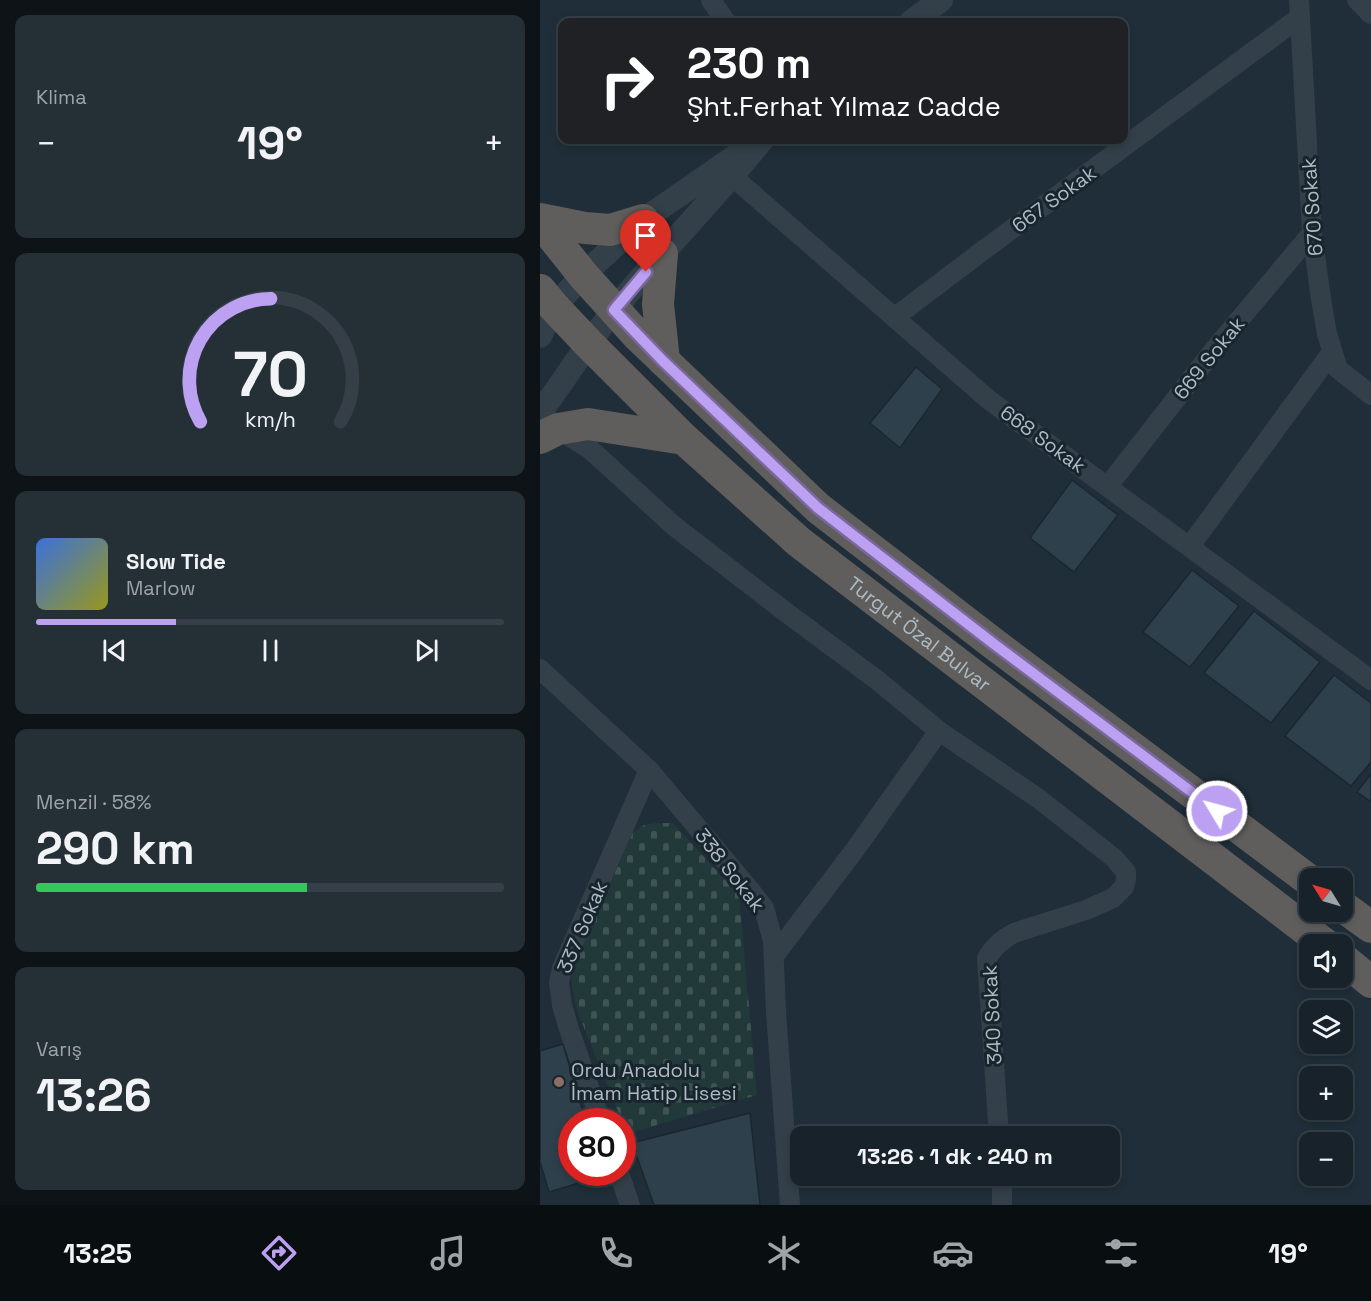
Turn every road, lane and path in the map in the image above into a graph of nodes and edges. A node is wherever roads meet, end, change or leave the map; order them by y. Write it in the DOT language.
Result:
graph roads {
  1 [pos="711,0"];
  2 [pos="941,0"];
  3 [pos="1357,0"];
  4 [pos="1300,9"];
  5 [pos="1371,14"];
  6 [pos="723,18"];
  7 [pos="916,18"];
  8 [pos="1128,140"];
  9 [pos="754,144"];
  10 [pos="757,144"];
  11 [pos="1123,144"];
  12 [pos="732,176"];
  13 [pos="540,220"];
  14 [pos="643,220"];
  15 [pos="1312,232"];
  16 [pos="662,254"];
  17 [pos="583,275"];
  18 [pos="547,298"];
  19 [pos="614,310"];
  20 [pos="895,317"];
  21 [pos="540,336"];
  22 [pos="589,344"];
  23 [pos="1332,352"];
  24 [pos="663,361"];
  25 [pos="1371,395"];
  26 [pos="546,427"];
  27 [pos="684,439"];
  28 [pos="1108,486"];
  29 [pos="1190,546"];
  30 [pos="540,669"];
  31 [pos="1371,680"];
  32 [pos="939,731"];
  33 [pos="649,770"];
  34 [pos="1299,873"];
  35 [pos="1353,914"];
  36 [pos="1371,927"];
  37 [pos="1312,934"];
  38 [pos="774,956"];
  39 [pos="1353,967"];
  40 [pos="1371,982"];
  41 [pos="597,1108"];
  42 [pos="998,1126"];
  43 [pos="623,1186"];
  44 [pos="1002,1186"];
  45 [pos="630,1205"];
  46 [pos="790,1205"];
  47 [pos="1002,1205"];
  1 -- 6 [label="street"];
  2 -- 7 [label="street"];
  3 -- 5 [label="street"];
  4 -- 8 [label="street, 667 Sokak"];
  4 -- 15 [label="street, 670 Sokak"];
  9 -- 14 [label="street"];
  10 -- 12 [label="street"];
  11 -- 20 [label="street, 667 Sokak"];
  12 -- 16 [label="street"];
  12 -- 20 [label="street, 668 Sokak"];
  13 -- 14 [label="highway"];
  13 -- 17 [label="highway, Turgut Özal Bulvar"];
  14 -- 17 [label="street"];
  15 -- 23 [label="street, 670 Sokak"];
  15 -- 28 [label="street, 669 Sokak"];
  16 -- 19 [label="street"];
  16 -- 24 [label="highway"];
  17 -- 18 [label="street"];
  17 -- 19 [label="highway, Turgut Özal Bulvar"];
  18 -- 21 [label="street"];
  18 -- 22 [label="highway, Turgut Özal Bulvar"];
  19 -- 22 [label="street"];
  19 -- 24 [label="highway, Turgut Özal Bulvar"];
  20 -- 28 [label="street, 668 Sokak"];
  22 -- 26 [label="street"];
  22 -- 27 [label="highway, Turgut Özal Bulvar"];
  23 -- 25 [label="street, 670 Sokak"];
  23 -- 29 [label="street"];
  24 -- 34 [label="highway, Turgut Özal Bulvar"];
  26 -- 27 [label="highway"];
  26 -- 32 [label="street"];
  27 -- 37 [label="highway, Turgut Özal Bulvar"];
  28 -- 29 [label="street, 668 Sokak"];
  29 -- 31 [label="street, 668 Sokak"];
  30 -- 33 [label="street, 338 Sokak"];
  32 -- 38 [label="street"];
  32 -- 42 [label="street, 340 Sokak"];
  33 -- 38 [label="street, 338 Sokak"];
  33 -- 41 [label="street, 337 Sokak"];
  35 -- 36 [label="highway"];
  38 -- 46 [label="street, 338 Sokak"];
  39 -- 40 [label="highway"];
  43 -- 45 [label="street"];
  44 -- 47 [label="street"];
}
